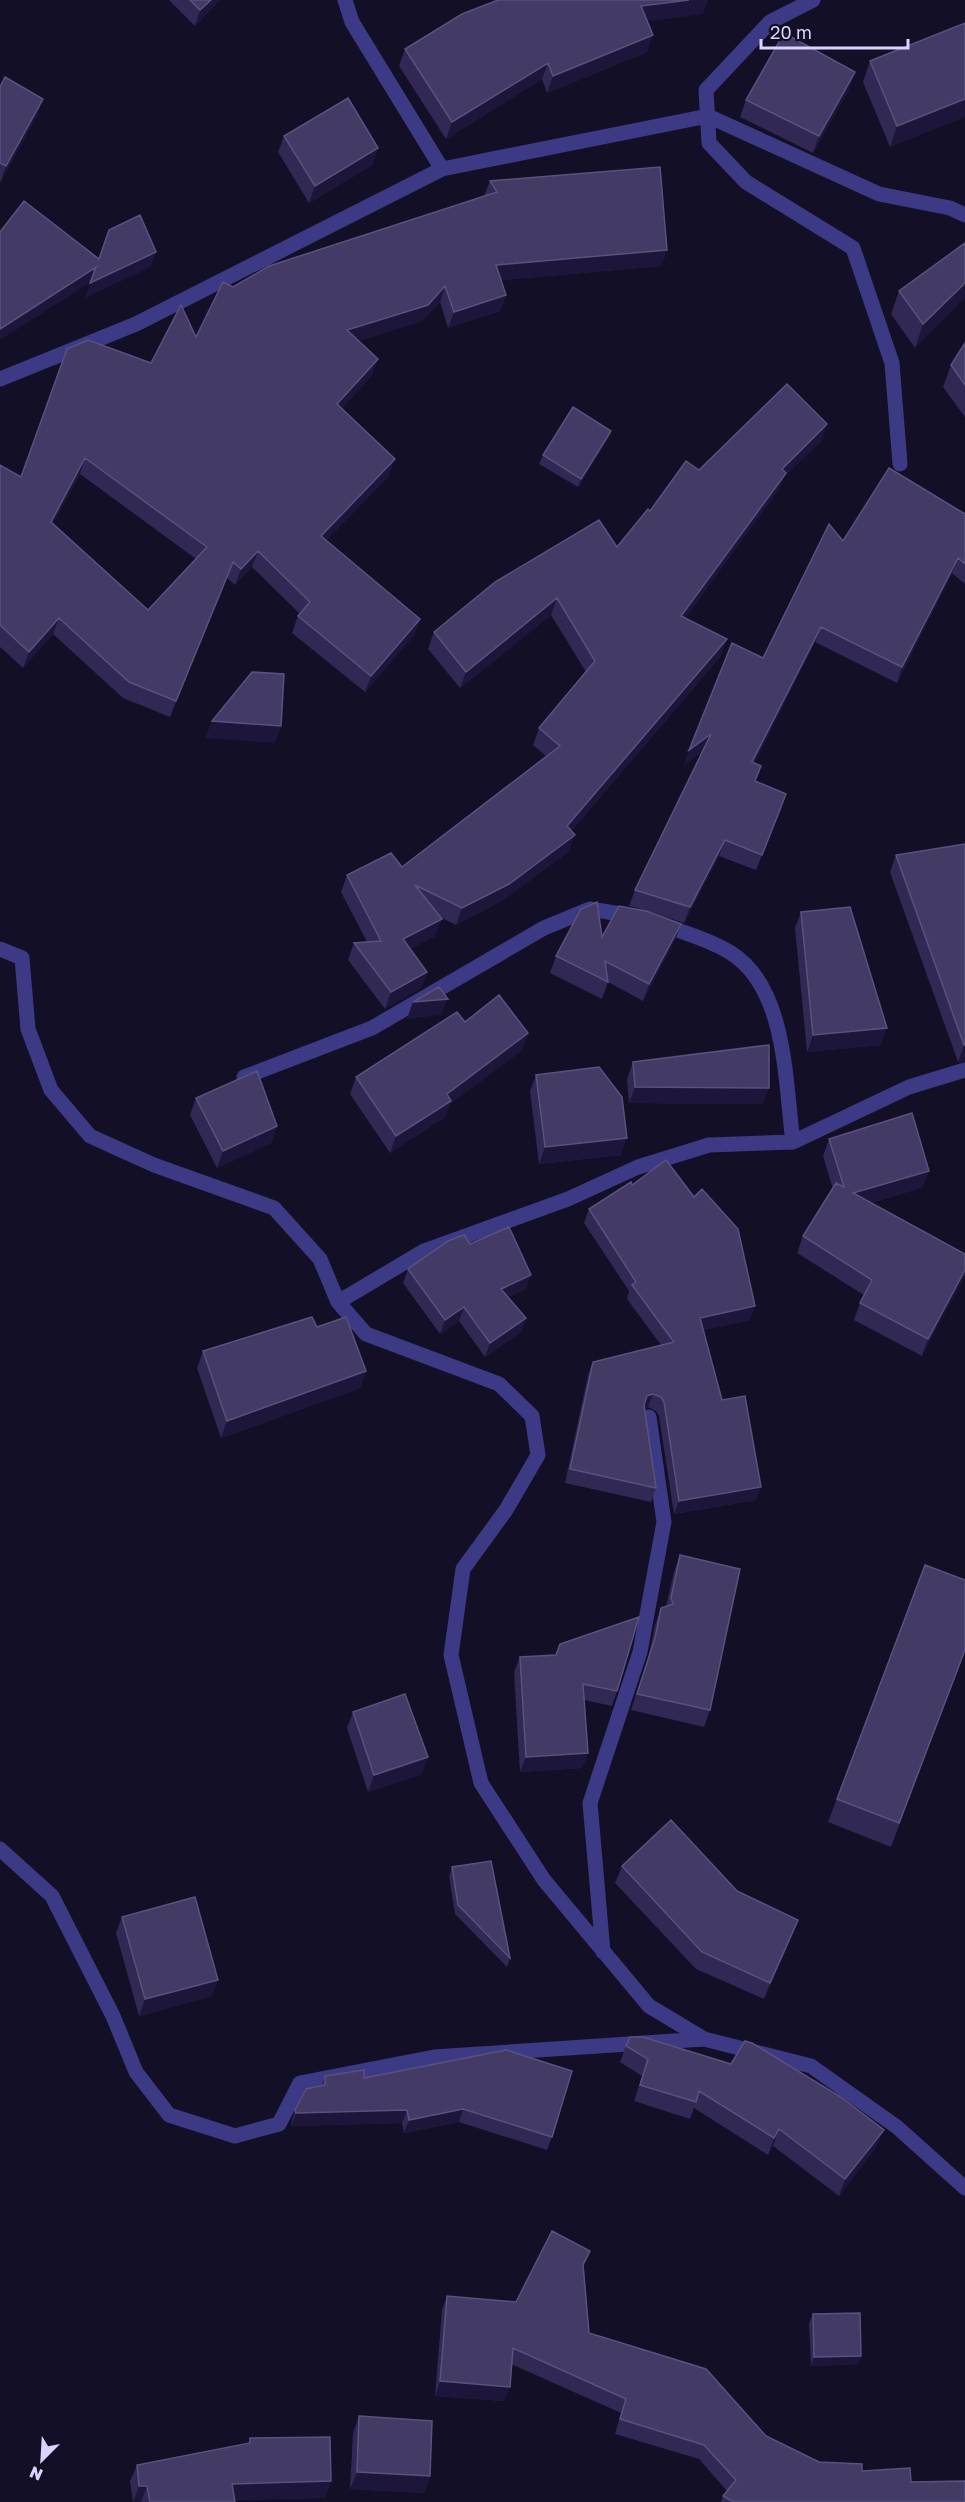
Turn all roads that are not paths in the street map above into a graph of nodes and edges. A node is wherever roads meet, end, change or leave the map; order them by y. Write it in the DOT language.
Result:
graph roads {
  1 [pos="345,0"];
  2 [pos="813,0"];
  3 [pos="708,116"];
  4 [pos="442,169"];
  5 [pos="965,215"];
  6 [pos="0,379"];
  7 [pos="900,464"];
  8 [pos="0,949"];
  9 [pos="965,1070"];
  10 [pos="244,1077"];
  11 [pos="793,1142"];
  12 [pos="338,1302"];
  13 [pos="649,1417"];
  14 [pos="0,1849"];
  15 [pos="603,1952"];
  16 [pos="704,2039"];
  17 [pos="965,2188"];
  1 -- 4 [label="street"];
  2 -- 3 [label="street"];
  3 -- 4 [label="street"];
  3 -- 5 [label="street"];
  3 -- 7 [label="street"];
  4 -- 6 [label="street"];
  8 -- 12 [label="street"];
  9 -- 11 [label="street"];
  10 -- 11 [label="street"];
  11 -- 12 [label="street"];
  12 -- 15 [label="street"];
  13 -- 15 [label="street"];
  14 -- 16 [label="street"];
  15 -- 16 [label="street"];
  16 -- 17 [label="street"];
}
